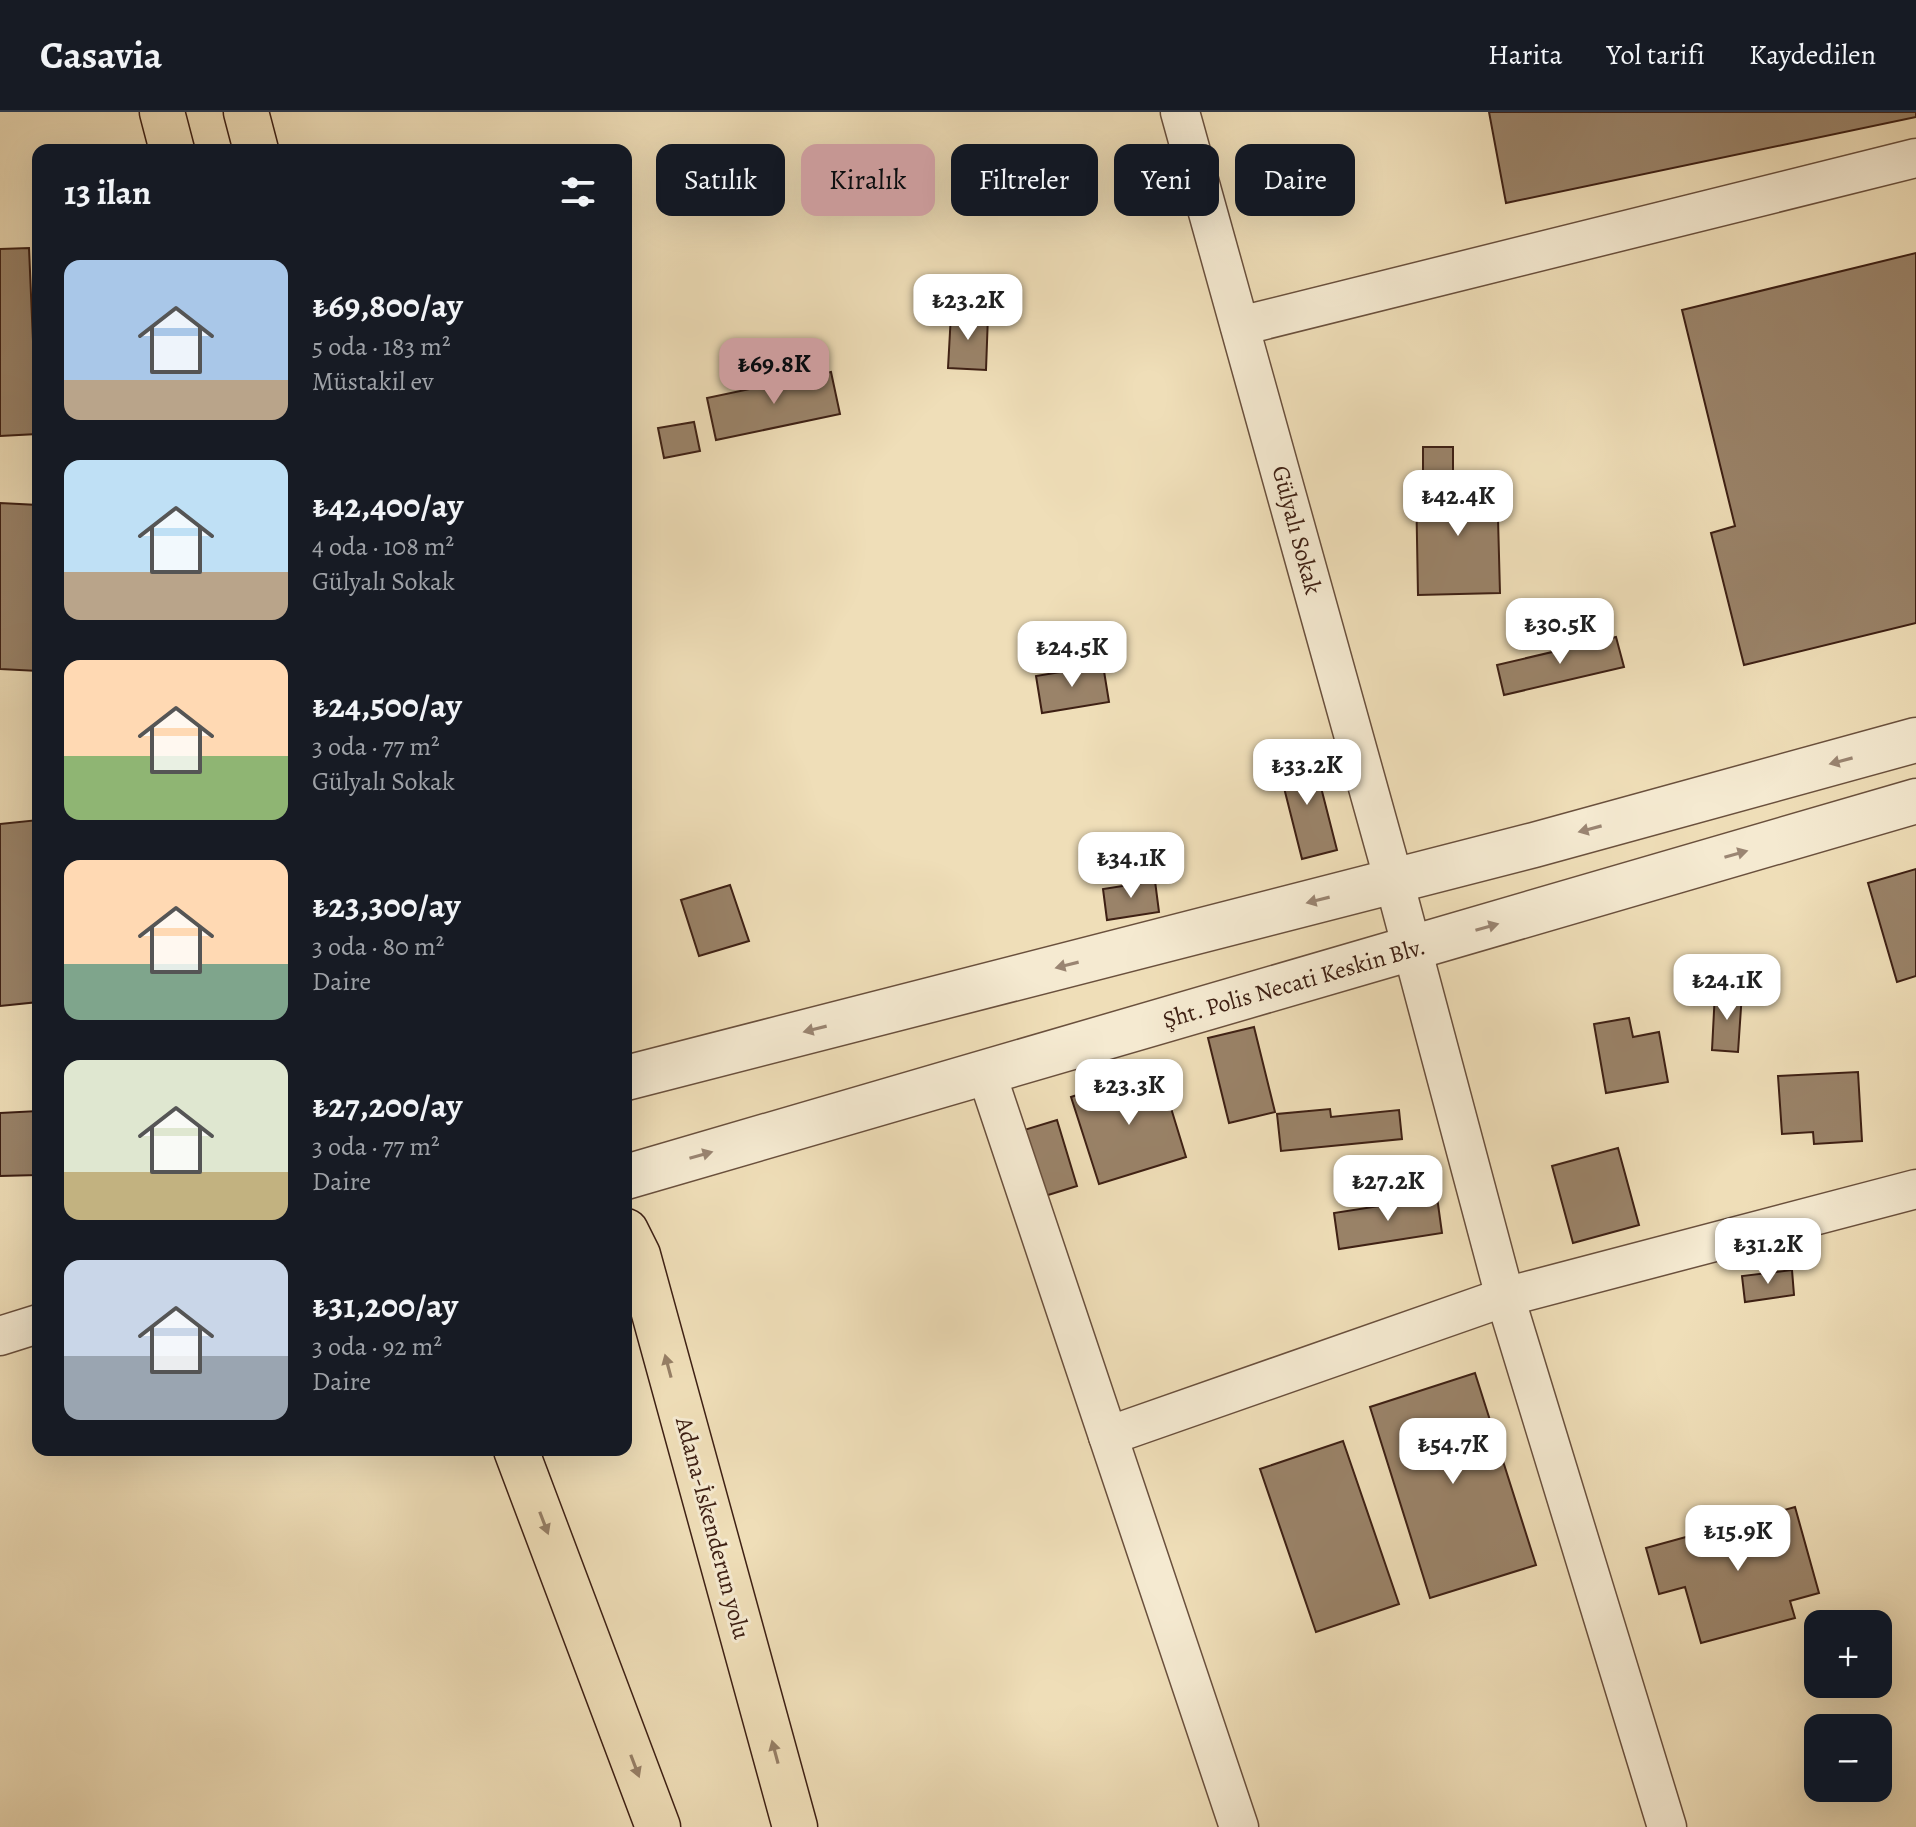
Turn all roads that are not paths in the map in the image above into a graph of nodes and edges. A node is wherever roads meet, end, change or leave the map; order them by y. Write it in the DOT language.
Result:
graph roads {
  1 [pos="162,112"];
  2 [pos="246,112"];
  3 [pos="1180,112"];
  4 [pos="170,144"];
  5 [pos="254,144"];
  6 [pos="1916,158"];
  7 [pos="1240,326"];
  8 [pos="1916,740"];
  9 [pos="1916,801"];
  10 [pos="1394,881"];
  11 [pos="1412,949"];
  12 [pos="986,1072"];
  13 [pos="632,1076"];
  14 [pos="632,1175"];
  15 [pos="1915,1192"];
  16 [pos="632,1243"];
  17 [pos="1505,1297"];
  18 [pos="32,1326"];
  19 [pos="0,1336"];
  20 [pos="1108,1436"];
  21 [pos="518,1456"];
  22 [pos="658,1827"];
  23 [pos="795,1827"];
  24 [pos="1239,1827"];
  25 [pos="1667,1827"];
  1 -- 4 [label="highway"];
  2 -- 5 [label="highway"];
  3 -- 7 [label="street, Gülyalı Sokak"];
  6 -- 7 [label="street"];
  7 -- 10 [label="street, Gülyalı Sokak"];
  8 -- 10 [label="street, one-way"];
  11 -- 9 [label="street, Şht. Polis Necati Keskin Blv., one-way"];
  10 -- 11 [label="street, Gülyalı Sokak"];
  10 -- 13 [label="street, one-way"];
  11 -- 12 [label="street, Şht. Polis Necati Keskin Blv."];
  11 -- 17 [label="street, Gülyalı Sokak"];
  14 -- 12 [label="street, Şht. Polis Necati Keskin Blv., one-way"];
  12 -- 20 [label="street"];
  15 -- 17 [label="street"];
  23 -- 16 [label="highway, Adana-İskenderun yolu, one-way"];
  17 -- 20 [label="street"];
  17 -- 25 [label="street, Gülyalı Sokak"];
  18 -- 19 [label="street"];
  20 -- 24 [label="street"];
  21 -- 22 [label="highway, one-way"];
}
